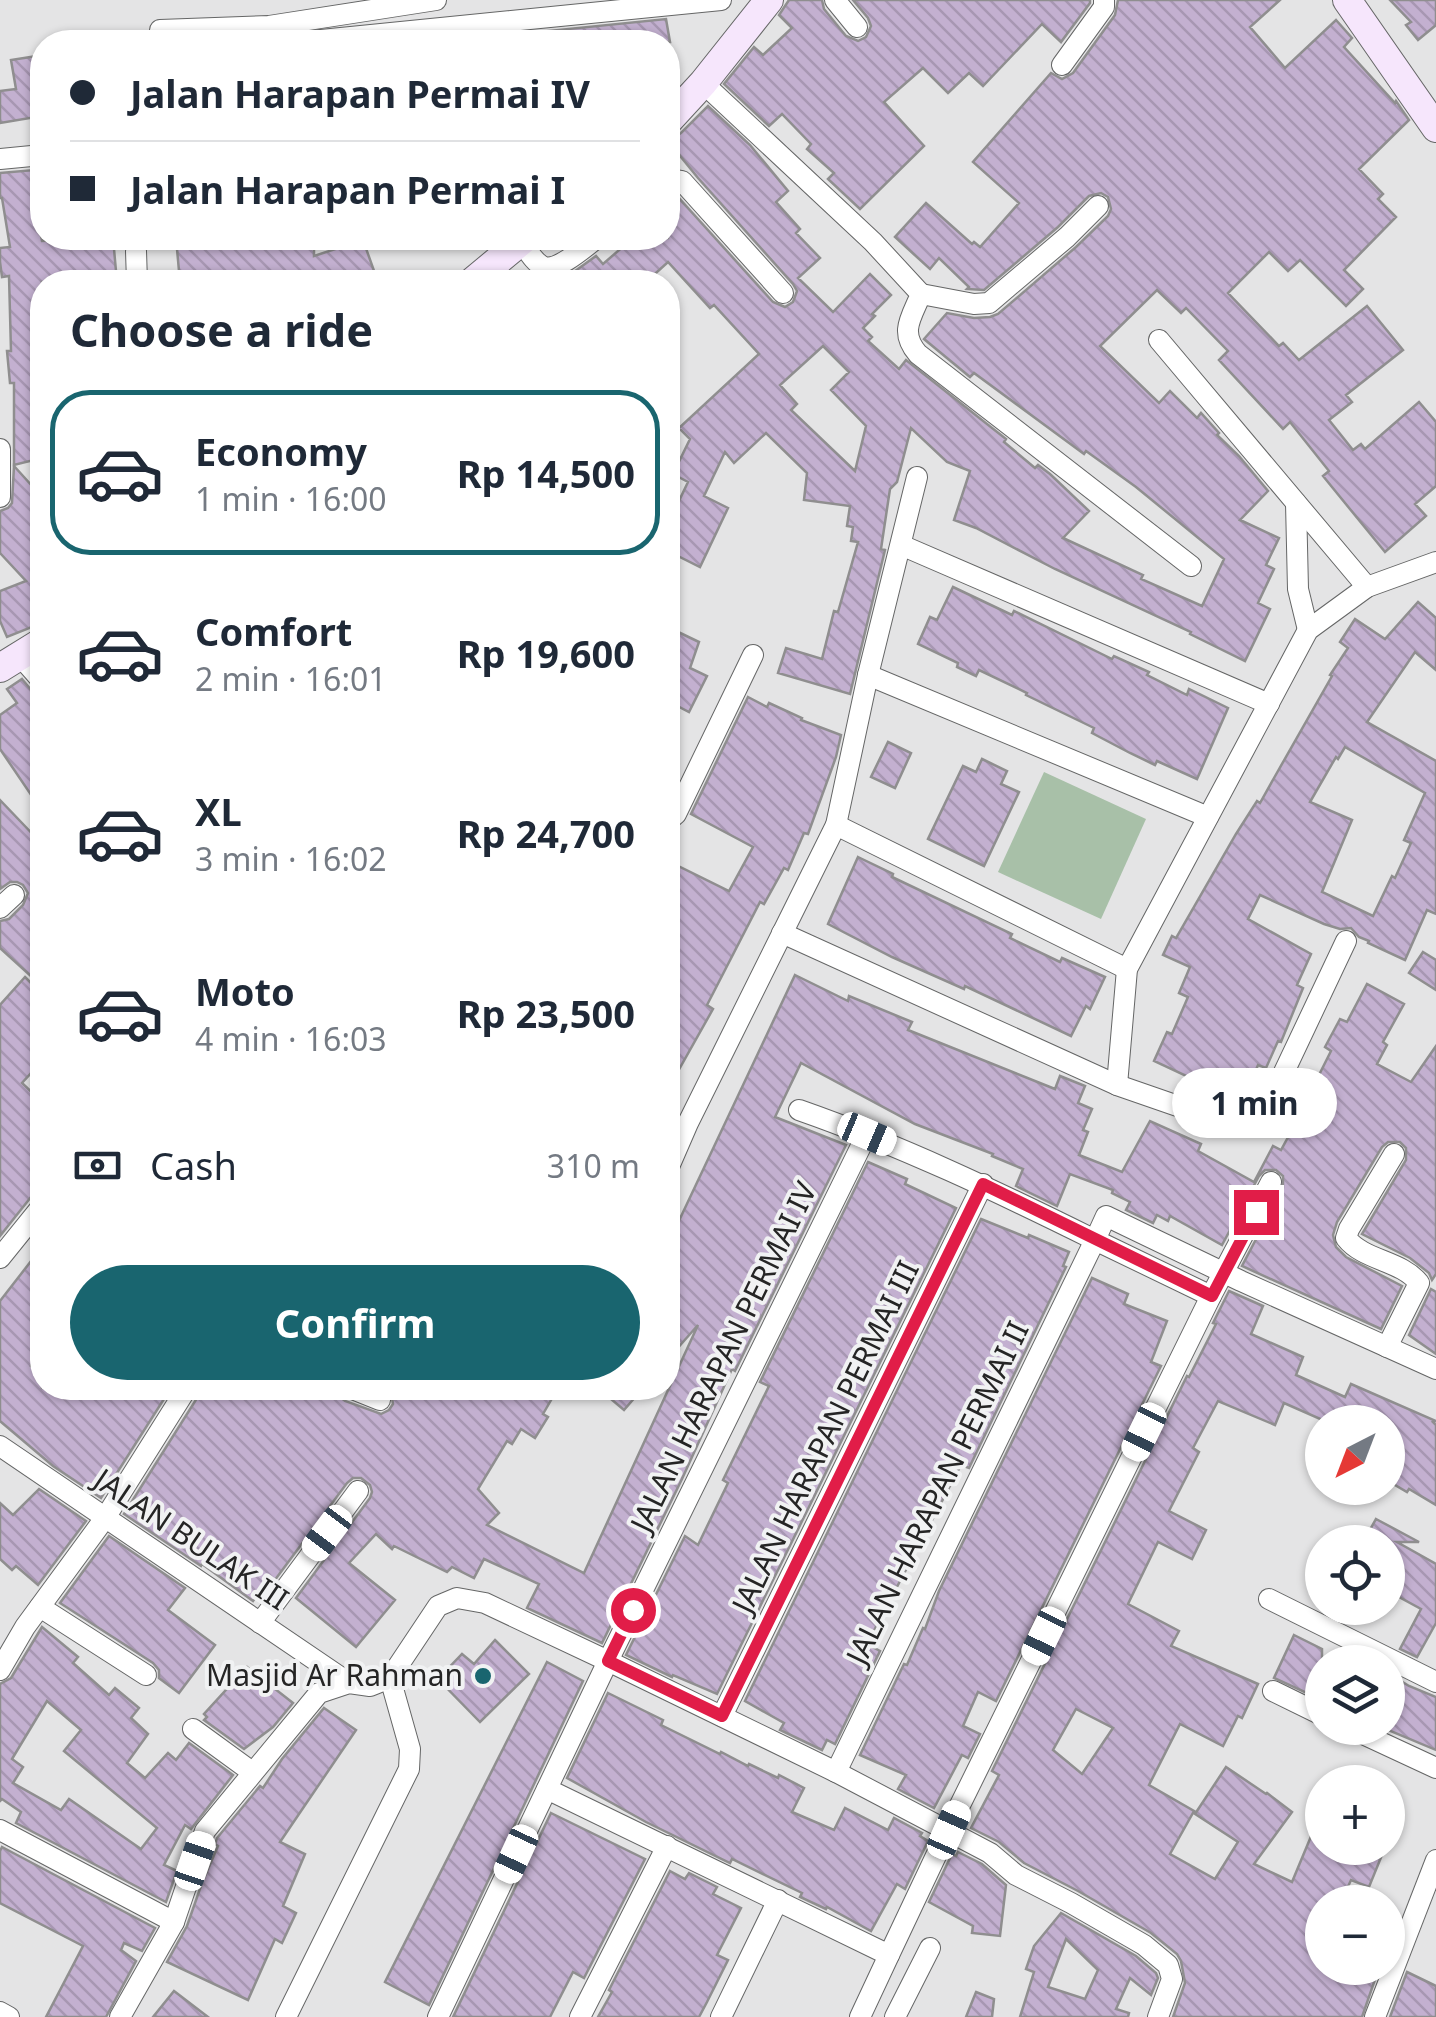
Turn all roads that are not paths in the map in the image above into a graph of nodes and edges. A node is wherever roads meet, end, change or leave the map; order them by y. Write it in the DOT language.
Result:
graph roads {
  1 [pos="436,0"];
  2 [pos="720,0"];
  3 [pos="769,0"];
  4 [pos="835,0"];
  5 [pos="1104,0"];
  6 [pos="1347,0"];
  7 [pos="401,2"];
  8 [pos="857,27"];
  9 [pos="286,30"];
  10 [pos="421,30"];
  11 [pos="1062,65"];
  12 [pos="702,83"];
  13 [pos="680,108"];
  14 [pos="1436,128"];
  15 [pos="30,156"];
  16 [pos="0,159"];
  17 [pos="680,181"];
  18 [pos="1098,206"];
  19 [pos="510,250"];
  20 [pos="530,250"];
  21 [pos="581,250"];
  22 [pos="136,251"];
  23 [pos="137,270"];
  24 [pos="486,270"];
  25 [pos="783,293"];
  26 [pos="922,294"];
  27 [pos="1159,340"];
  28 [pos="0,448"];
  29 [pos="917,477"];
  30 [pos="0,497"];
  31 [pos="1296,503"];
  32 [pos="901,545"];
  33 [pos="1436,562"];
  34 [pos="1191,566"];
  35 [pos="1367,588"];
  36 [pos="1308,630"];
  37 [pos="752,655"];
  38 [pos="868,675"];
  39 [pos="1269,704"];
  40 [pos="680,806"];
  41 [pos="1208,817"];
  42 [pos="836,825"];
  43 [pos="782,933"];
  44 [pos="1346,941"];
  45 [pos="1126,969"];
  46 [pos="1117,1085"];
  47 [pos="799,1110"];
  48 [pos="867,1134"];
  49 [pos="680,1141"];
  50 [pos="1394,1154"];
  51 [pos="1271,1182"];
  52 [pos="983,1184"];
  53 [pos="30,1221"];
  54 [pos="1095,1240"];
  55 [pos="0,1258"];
  56 [pos="1225,1272"];
  57 [pos="1212,1296"];
  58 [pos="1388,1347"];
  59 [pos="1436,1370"];
  60 [pos="180,1400"];
  61 [pos="0,1446"];
  62 [pos="358,1491"];
  63 [pos="104,1518"];
  64 [pos="1269,1599"];
  65 [pos="40,1608"];
  66 [pos="260,1623"];
  67 [pos="608,1661"];
  68 [pos="0,1670"];
  69 [pos="146,1675"];
  70 [pos="390,1678"];
  71 [pos="1436,1682"];
  72 [pos="349,1684"];
  73 [pos="1273,1691"];
  74 [pos="1305,1706"];
  75 [pos="722,1716"];
  76 [pos="193,1729"];
  77 [pos="1387,1745"];
  78 [pos="1436,1768"];
  79 [pos="252,1772"];
  80 [pos="836,1772"];
  81 [pos="547,1789"];
  82 [pos="0,1830"];
  83 [pos="949,1830"];
  84 [pos="666,1846"];
  85 [pos="1436,1860"];
  86 [pos="778,1900"];
  87 [pos="174,1922"];
  88 [pos="930,1948"];
  89 [pos="890,1955"];
  90 [pos="0,2012"];
  91 [pos="9,2017"];
  92 [pos="120,2017"];
  93 [pos="286,2017"];
  94 [pos="438,2017"];
  95 [pos="580,2017"];
  96 [pos="721,2017"];
  97 [pos="860,2017"];
  98 [pos="895,2017"];
  99 [pos="1158,2017"];
  100 [pos="1375,2017"];
  1 -- 7 [label="street"];
  2 -- 10 [label="street"];
  3 -- 12 [label="street"];
  4 -- 8 [label="street"];
  5 -- 11 [label="street"];
  6 -- 14 [label="street"];
  7 -- 9 [label="street"];
  12 -- 13 [label="street"];
  12 -- 26 [label="street"];
  15 -- 16 [label="street"];
  17 -- 25 [label="street"];
  18 -- 26 [label="street"];
  19 -- 24 [label="street"];
  20 -- 21 [label="street"];
  22 -- 23 [label="street"];
  26 -- 34 [label="street"];
  27 -- 31 [label="street"];
  28 -- 30 [label="street"];
  29 -- 32 [label="street"];
  31 -- 35 [label="street"];
  31 -- 36 [label="street"];
  32 -- 38 [label="street"];
  32 -- 39 [label="street"];
  33 -- 35 [label="street"];
  35 -- 36 [label="street"];
  36 -- 39 [label="street"];
  37 -- 40 [label="street"];
  38 -- 41 [label="street"];
  38 -- 42 [label="street"];
  39 -- 41 [label="street"];
  41 -- 45 [label="street"];
  42 -- 43 [label="street"];
  42 -- 45 [label="street"];
  43 -- 46 [label="street"];
  43 -- 49 [label="street"];
  44 -- 46 [label="street"];
  45 -- 46 [label="street"];
  47 -- 48 [label="street"];
  48 -- 52 [label="street"];
  48 -- 67 [label="street, JALAN HARAPAN PERMAI IV"];
  50 -- 58 [label="street"];
  51 -- 56 [label="street"];
  52 -- 54 [label="street"];
  52 -- 75 [label="street, JALAN HARAPAN PERMAI III"];
  53 -- 55 [label="street"];
  54 -- 56 [label="street"];
  54 -- 57 [label="street"];
  54 -- 80 [label="street, JALAN HARAPAN PERMAI II"];
  56 -- 57 [label="street"];
  56 -- 58 [label="street"];
  57 -- 83 [label="street"];
  58 -- 59 [label="street"];
  60 -- 63 [label="street"];
  61 -- 63 [label="street, JALAN BULAK III"];
  62 -- 66 [label="street"];
  63 -- 65 [label="street"];
  63 -- 66 [label="street, JALAN BULAK III"];
  64 -- 71 [label="street"];
  65 -- 68 [label="street"];
  65 -- 69 [label="street"];
  66 -- 72 [label="street, JALAN BULAK III"];
  67 -- 70 [label="street"];
  67 -- 75 [label="street"];
  67 -- 81 [label="street, JALAN HARAPAN PERMAI IV"];
  70 -- 72 [label="street"];
  70 -- 93 [label="street"];
  72 -- 79 [label="street"];
  73 -- 74 [label="street"];
  75 -- 80 [label="street"];
  76 -- 79 [label="street"];
  77 -- 78 [label="street"];
  79 -- 87 [label="street"];
  80 -- 83 [label="street"];
  81 -- 84 [label="street"];
  81 -- 94 [label="street, JALAN HARAPAN PERMAI IV"];
  82 -- 87 [label="street"];
  83 -- 89 [label="street"];
  83 -- 99 [label="street"];
  84 -- 86 [label="street"];
  84 -- 95 [label="street"];
  85 -- 100 [label="street"];
  86 -- 89 [label="street"];
  86 -- 96 [label="street"];
  87 -- 92 [label="street"];
  88 -- 98 [label="street"];
  89 -- 97 [label="street"];
  90 -- 91 [label="street"];
}
